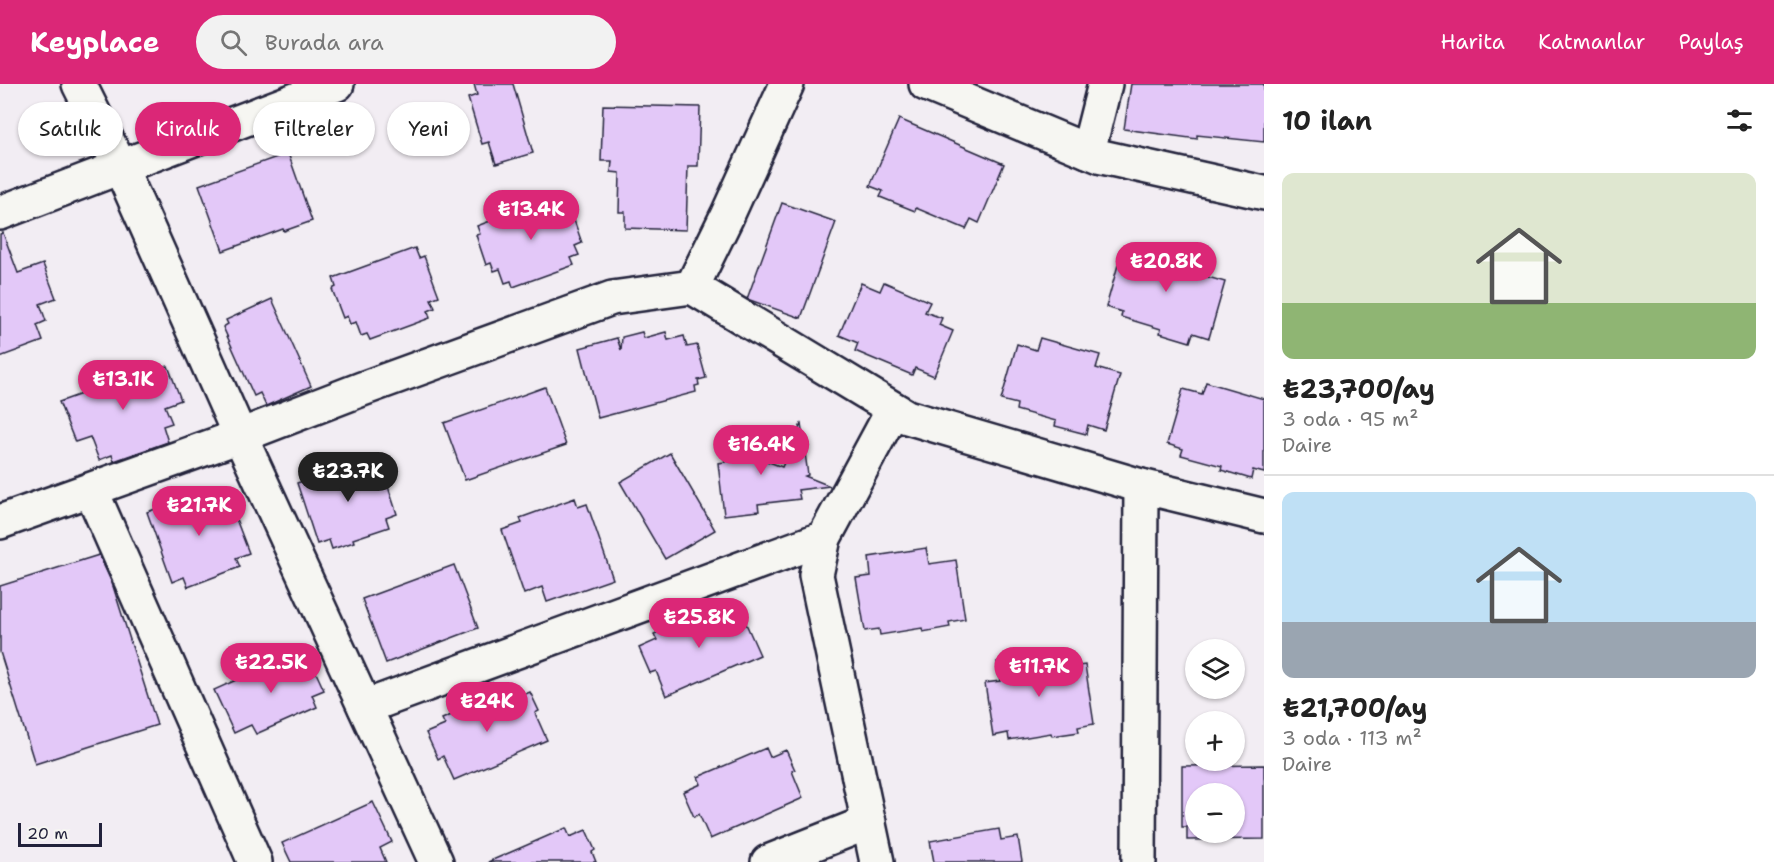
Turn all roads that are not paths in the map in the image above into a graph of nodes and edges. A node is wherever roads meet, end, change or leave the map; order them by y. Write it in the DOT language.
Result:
graph roads {
  1 [pos="79,84"];
  2 [pos="337,84"];
  3 [pos="787,84"];
  4 [pos="926,84"];
  5 [pos="1105,84"];
  6 [pos="1088,151"];
  7 [pos="120,166"];
  8 [pos="1264,193"];
  9 [pos="0,213"];
  10 [pos="692,287"];
  11 [pos="893,410"];
  12 [pos="240,436"];
  13 [pos="1141,486"];
  14 [pos="91,490"];
  15 [pos="1264,516"];
  16 [pos="0,522"];
  17 [pos="824,538"];
  18 [pos="365,707"];
  19 [pos="869,822"];
  20 [pos="255,862"];
  21 [pos="436,862"];
  22 [pos="768,862"];
  23 [pos="877,862"];
  24 [pos="1139,862"];
  1 -- 7 [label="street"];
  2 -- 7 [label="street"];
  3 -- 10 [label="street"];
  4 -- 6 [label="street"];
  5 -- 6 [label="street"];
  6 -- 8 [label="street"];
  7 -- 9 [label="street"];
  7 -- 12 [label="street"];
  10 -- 11 [label="street"];
  10 -- 12 [label="street"];
  11 -- 13 [label="street"];
  11 -- 17 [label="street"];
  12 -- 14 [label="street"];
  12 -- 18 [label="street"];
  13 -- 15 [label="street"];
  13 -- 24 [label="street"];
  14 -- 16 [label="street"];
  14 -- 20 [label="street"];
  17 -- 18 [label="street"];
  17 -- 19 [label="street"];
  18 -- 21 [label="street"];
  19 -- 22 [label="street"];
  19 -- 23 [label="street"];
}
